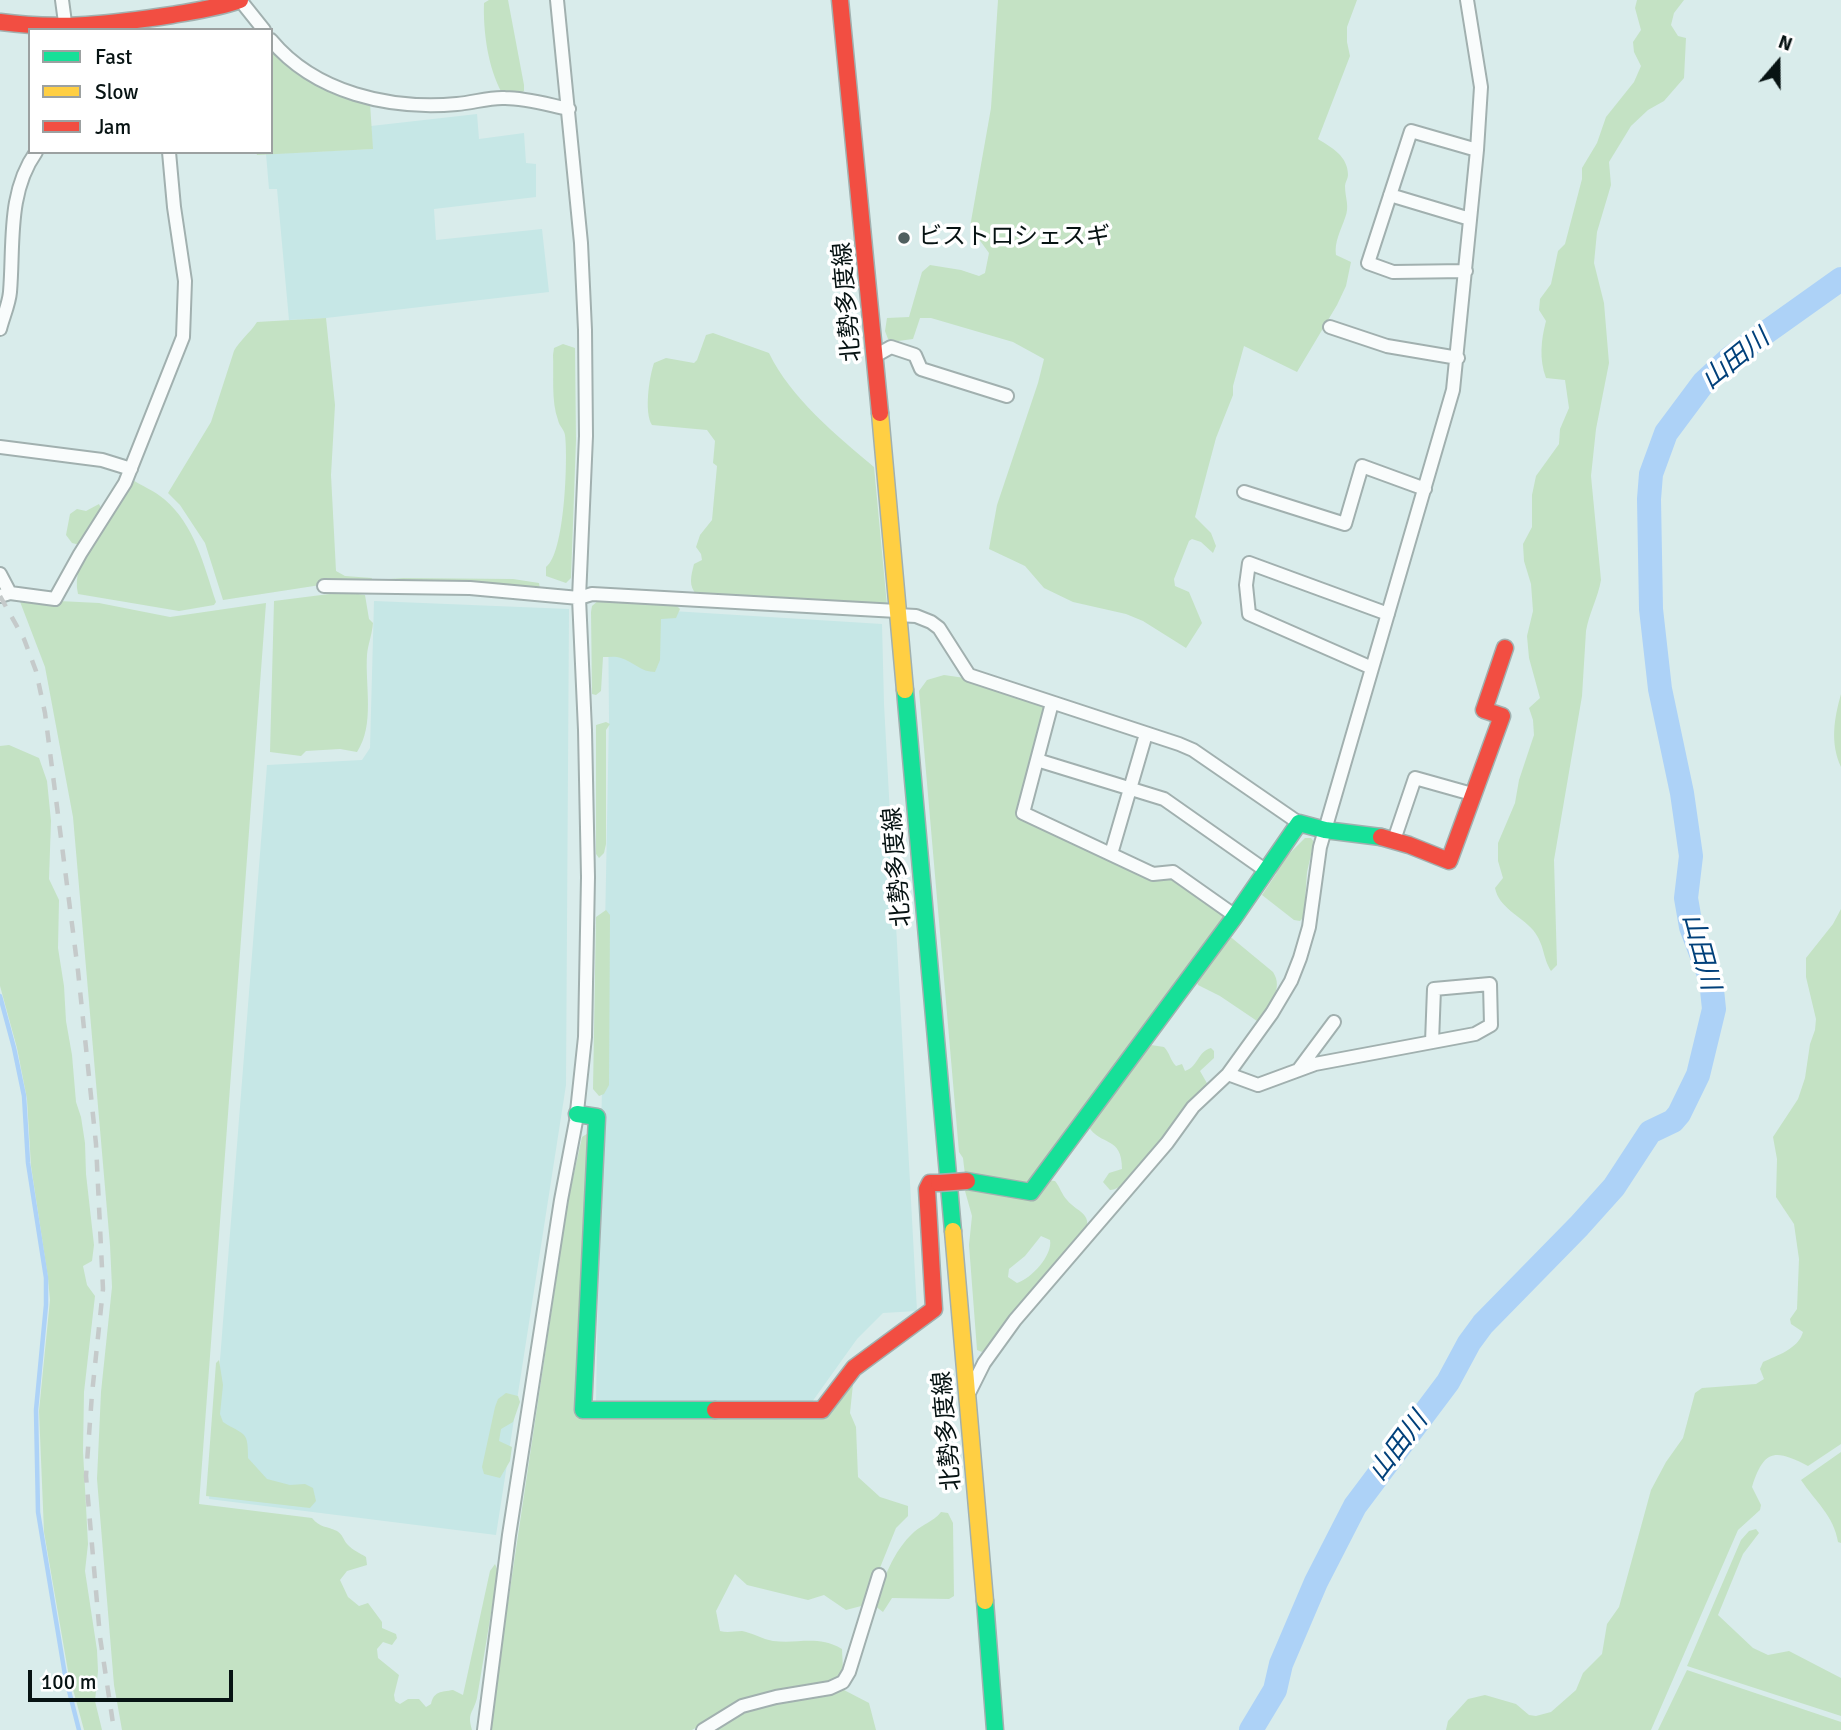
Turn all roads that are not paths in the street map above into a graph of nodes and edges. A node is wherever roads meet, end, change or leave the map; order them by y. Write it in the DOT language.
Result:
graph roads {
  1 [pos="62,0"];
  2 [pos="240,0"];
  3 [pos="557,0"];
  4 [pos="840,0"];
  5 [pos="1467,0"];
  6 [pos="0,22"];
  7 [pos="159,24"];
  8 [pos="56,28"];
  9 [pos="65,28"];
  10 [pos="84,28"];
  11 [pos="262,28"];
  12 [pos="273,42"];
  13 [pos="569,109"];
  14 [pos="1477,150"];
  15 [pos="35,154"];
  16 [pos="169,154"];
  17 [pos="1390,195"];
  18 [pos="1470,219"];
  19 [pos="1466,271"];
  20 [pos="1330,327"];
  21 [pos="0,329"];
  22 [pos="875,356"];
  23 [pos="1458,358"];
  24 [pos="1007,396"];
  25 [pos="0,447"];
  26 [pos="131,469"];
  27 [pos="1425,489"];
  28 [pos="1244,492"];
  29 [pos="0,575"];
  30 [pos="324,586"];
  31 [pos="5,594"];
  32 [pos="579,598"];
  33 [pos="897,613"];
  34 [pos="1388,614"];
  35 [pos="1506,648"];
  36 [pos="1372,668"];
  37 [pos="1052,703"];
  38 [pos="1146,734"];
  39 [pos="1037,760"];
  40 [pos="1130,789"];
  41 [pos="1472,794"];
  42 [pos="1299,823"];
  43 [pos="1325,831"];
  44 [pos="1394,840"];
  45 [pos="1111,854"];
  46 [pos="1265,870"];
  47 [pos="1234,915"];
  48 [pos="1334,1022"];
  49 [pos="1432,1042"];
  50 [pos="1298,1070"];
  51 [pos="1228,1074"];
  52 [pos="577,1114"];
  53 [pos="968,1394"];
  54 [pos="879,1575"];
  55 [pos="484,1730"];
  56 [pos="703,1730"];
  57 [pos="995,1730"];
  1 -- 9 [label="street"];
  2 -- 7 [label="main road"];
  2 -- 11 [label="street"];
  3 -- 13 [label="street"];
  4 -- 22 [label="main road, 北勢多度線"];
  5 -- 14 [label="street"];
  6 -- 8 [label="main road"];
  7 -- 10 [label="main road"];
  12 -- 13 [label="street"];
  13 -- 32 [label="street"];
  14 -- 17 [label="street"];
  14 -- 18 [label="street"];
  15 -- 21 [label="street"];
  16 -- 26 [label="street"];
  17 -- 18 [label="street"];
  17 -- 19 [label="street"];
  18 -- 19 [label="street"];
  19 -- 23 [label="street"];
  20 -- 23 [label="street"];
  22 -- 24 [label="street"];
  22 -- 33 [label="main road, 北勢多度線"];
  23 -- 27 [label="street"];
  25 -- 26 [label="street"];
  26 -- 31 [label="street"];
  27 -- 28 [label="street"];
  27 -- 34 [label="street"];
  29 -- 31 [label="street"];
  30 -- 32 [label="street"];
  32 -- 33 [label="street"];
  32 -- 52 [label="street"];
  33 -- 37 [label="street"];
  33 -- 53 [label="main road, 北勢多度線"];
  34 -- 36 [label="street"];
  34 -- 36 [label="street"];
  35 -- 41 [label="main road"];
  36 -- 43 [label="street"];
  37 -- 38 [label="street"];
  37 -- 39 [label="street"];
  38 -- 40 [label="street"];
  38 -- 42 [label="street"];
  39 -- 40 [label="street"];
  39 -- 45 [label="street"];
  40 -- 45 [label="street"];
  40 -- 46 [label="street"];
  41 -- 44 [label="street"];
  41 -- 44 [label="main road"];
  42 -- 43 [label="main road"];
  42 -- 46 [label="main road"];
  43 -- 44 [label="main road"];
  43 -- 51 [label="street"];
  45 -- 47 [label="street"];
  46 -- 47 [label="main road"];
  47 -- 52 [label="main road, bridge"];
  48 -- 50 [label="street"];
  49 -- 49 [label="street"];
  49 -- 50 [label="street"];
  50 -- 51 [label="street"];
  51 -- 53 [label="street"];
  52 -- 55 [label="street"];
  53 -- 57 [label="main road, 北勢多度線"];
  54 -- 56 [label="street"];
}
